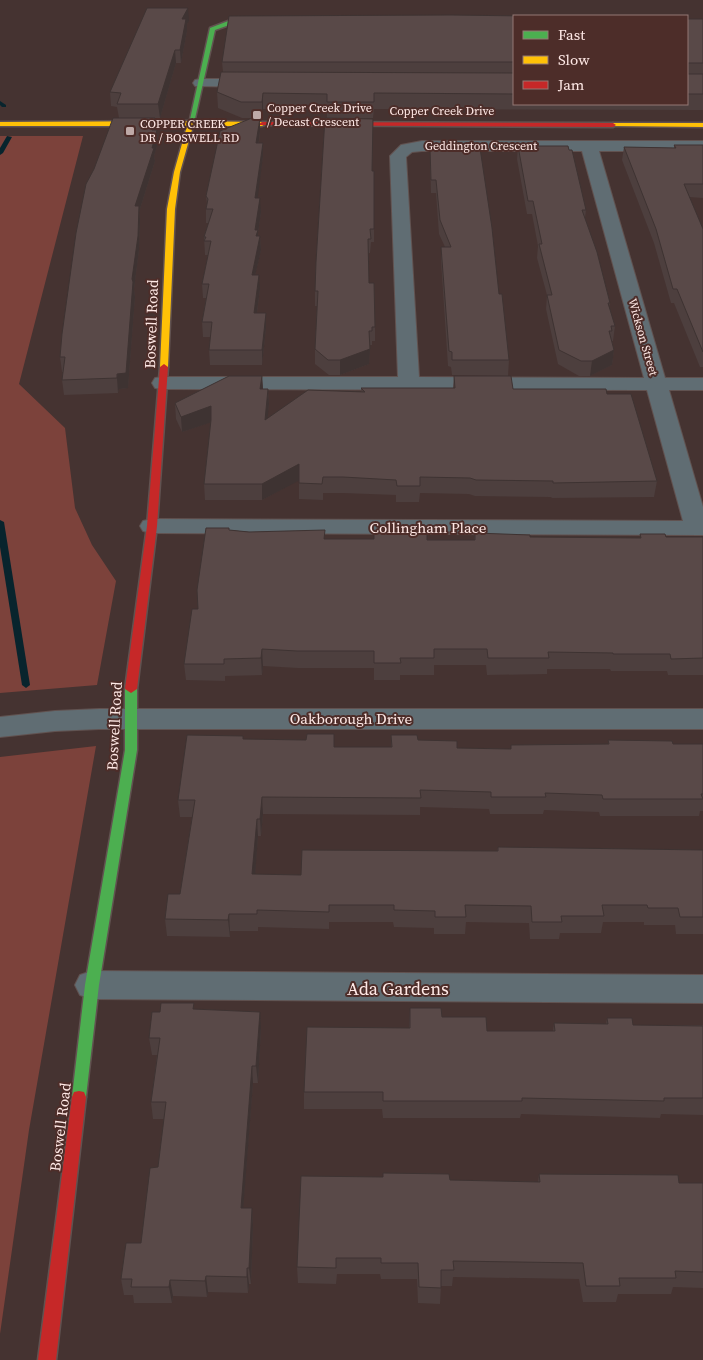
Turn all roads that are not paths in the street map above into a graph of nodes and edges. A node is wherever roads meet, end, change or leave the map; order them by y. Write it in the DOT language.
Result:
graph roads {
  1 [pos="280,21"];
  2 [pos="200,83"];
  3 [pos="266,83"];
  4 [pos="0,124"];
  5 [pos="191,124"];
  6 [pos="703,125"];
  7 [pos="589,146"];
  8 [pos="703,146"];
  9 [pos="409,382"];
  10 [pos="163,383"];
  11 [pos="657,384"];
  12 [pos="703,384"];
  13 [pos="152,526"];
  14 [pos="700,528"];
  15 [pos="131,719"];
  16 [pos="703,719"];
  17 [pos="0,727"];
  18 [pos="92,986"];
  19 [pos="703,989"];
  20 [pos="47,1360"];
  1 -- 2 [label="street, Boswell Road"];
  2 -- 3 [label="street"];
  2 -- 5 [label="street, Boswell Road"];
  4 -- 5 [label="street, Copper Creek Drive"];
  5 -- 6 [label="street, Copper Creek Drive"];
  5 -- 10 [label="street, Boswell Road"];
  7 -- 8 [label="street, Geddington Crescent"];
  7 -- 9 [label="street, Geddington Crescent"];
  7 -- 11 [label="street, Wickson Street"];
  9 -- 10 [label="street"];
  9 -- 11 [label="street"];
  10 -- 13 [label="street, Boswell Road"];
  11 -- 12 [label="street"];
  11 -- 14 [label="street, Wickson Street"];
  13 -- 14 [label="street, Collingham Place"];
  13 -- 15 [label="street, Boswell Road"];
  15 -- 16 [label="street, Oakborough Drive"];
  15 -- 17 [label="street, Oakborough Drive"];
  15 -- 18 [label="street, Boswell Road"];
  18 -- 19 [label="street, Ada Gardens"];
  18 -- 20 [label="street, Boswell Road"];
}
